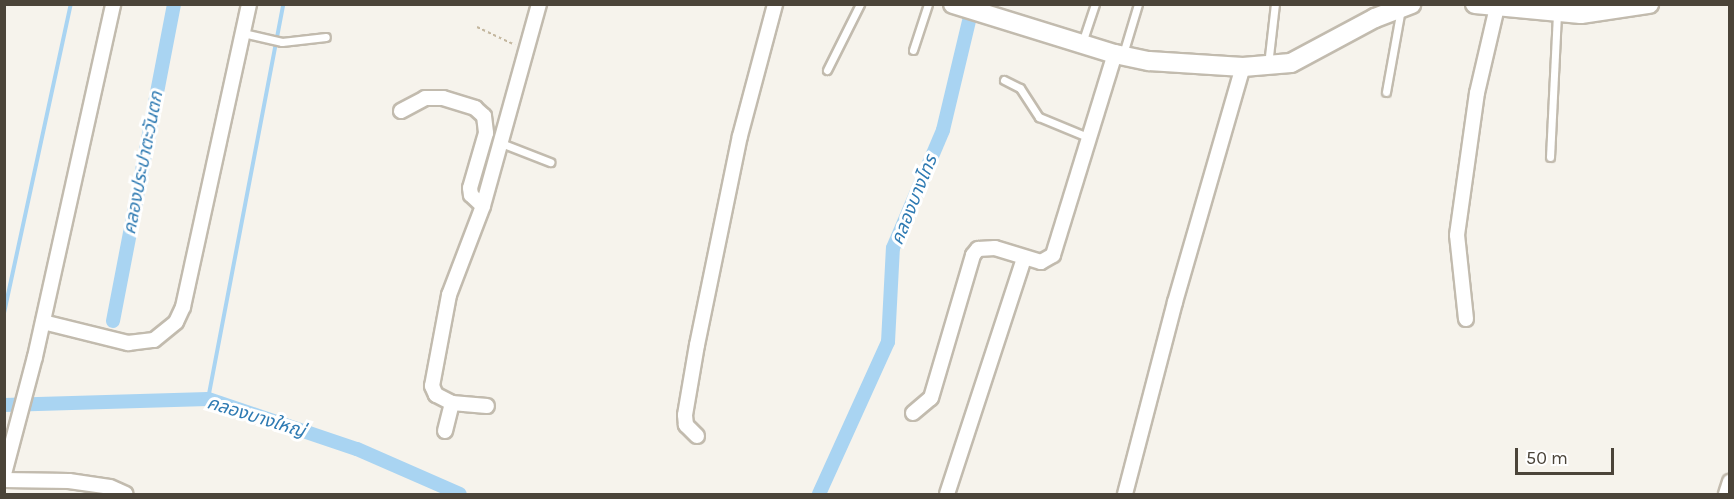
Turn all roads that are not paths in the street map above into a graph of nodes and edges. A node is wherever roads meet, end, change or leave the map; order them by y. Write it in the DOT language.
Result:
graph roads {
  1 [pos="113,4"];
  2 [pos="249,4"];
  3 [pos="539,4"];
  4 [pos="775,4"];
  5 [pos="860,4"];
  6 [pos="928,4"];
  7 [pos="953,4"];
  8 [pos="1095,4"];
  9 [pos="1138,4"];
  10 [pos="1275,4"];
  11 [pos="1475,4"];
  12 [pos="1649,4"];
  13 [pos="1406,6"];
  14 [pos="1497,7"];
  15 [pos="1557,14"];
  16 [pos="243,33"];
  17 [pos="326,37"];
  18 [pos="1081,45"];
  19 [pos="913,50"];
  20 [pos="1119,55"];
  21 [pos="1243,67"];
  22 [pos="1268,67"];
  23 [pos="827,70"];
  24 [pos="1004,80"];
  25 [pos="1386,92"];
  26 [pos="401,111"];
  27 [pos="1090,138"];
  28 [pos="501,143"];
  29 [pos="1550,157"];
  30 [pos="550,162"];
  31 [pos="483,206"];
  32 [pos="1024,258"];
  33 [pos="1466,319"];
  34 [pos="43,322"];
  35 [pos="452,403"];
  36 [pos="487,406"];
  37 [pos="913,413"];
  38 [pos="445,431"];
  39 [pos="697,436"];
  40 [pos="4,474"];
  41 [pos="4,480"];
  42 [pos="1730,482"];
  43 [pos="126,495"];
  44 [pos="947,495"];
  45 [pos="1125,495"];
  46 [pos="1726,495"];
  1 -- 34 [label="street"];
  2 -- 16 [label="street"];
  3 -- 28 [label="street"];
  4 -- 39 [label="street"];
  5 -- 23 [label="lane"];
  6 -- 19 [label="lane"];
  7 -- 18 [label="street"];
  8 -- 18 [label="lane"];
  9 -- 20 [label="lane"];
  10 -- 22 [label="lane"];
  11 -- 14 [label="street"];
  12 -- 15 [label="street"];
  13 -- 22 [label="street"];
  13 -- 25 [label="lane"];
  14 -- 15 [label="street"];
  14 -- 33 [label="street"];
  15 -- 29 [label="lane"];
  16 -- 17 [label="lane"];
  16 -- 34 [label="street"];
  18 -- 20 [label="street"];
  20 -- 21 [label="street"];
  20 -- 27 [label="street"];
  21 -- 22 [label="street"];
  21 -- 45 [label="street"];
  24 -- 27 [label="lane"];
  26 -- 31 [label="street"];
  27 -- 32 [label="street"];
  28 -- 30 [label="lane"];
  28 -- 31 [label="street"];
  31 -- 35 [label="street"];
  32 -- 37 [label="street"];
  32 -- 44 [label="street"];
  34 -- 40 [label="street"];
  35 -- 36 [label="street"];
  35 -- 38 [label="street"];
  41 -- 43 [label="street"];
  42 -- 46 [label="street"];
}
